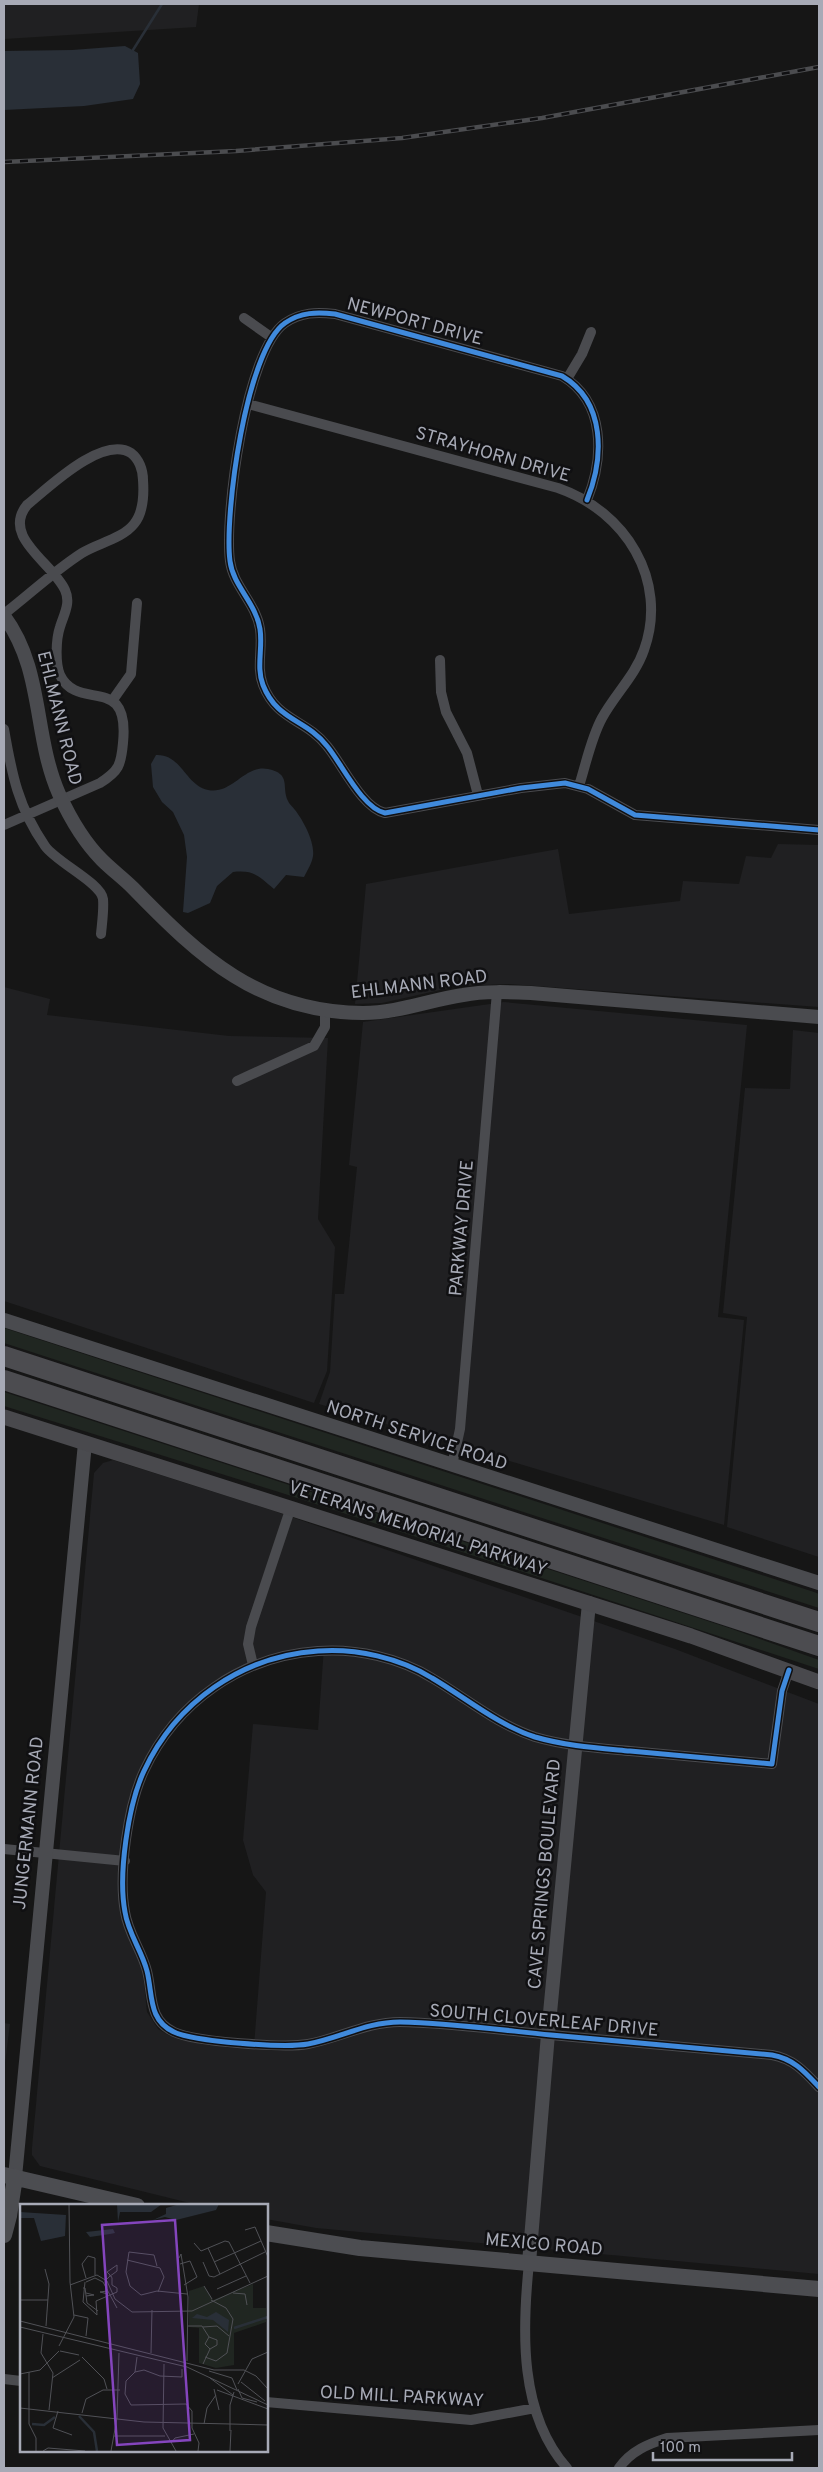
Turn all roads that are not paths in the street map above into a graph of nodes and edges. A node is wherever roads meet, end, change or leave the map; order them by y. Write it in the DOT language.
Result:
graph roads {
  1 [pos="244,318"];
  2 [pos="591,332"];
  3 [pos="271,336"];
  4 [pos="568,379"];
  5 [pos="248,404"];
  6 [pos="587,500"];
  7 [pos="54,574"];
  8 [pos="137,603"];
  9 [pos="4,615"];
  10 [pos="440,660"];
  11 [pos="112,701"];
  12 [pos="4,735"];
  13 [pos="8,771"];
  14 [pos="579,786"];
  15 [pos="478,795"];
  16 [pos="62,800"];
  17 [pos="25,814"];
  18 [pos="4,825"];
  19 [pos="819,830"];
  20 [pos="101,934"];
  21 [pos="497,992"];
  22 [pos="326,1011"];
  23 [pos="819,1017"];
  24 [pos="237,1081"];
  25 [pos="4,1320"];
  26 [pos="4,1356"];
  27 [pos="4,1380"];
  28 [pos="4,1417"];
  29 [pos="85,1443"];
  30 [pos="452,1466"];
  31 [pos="291,1507"];
  32 [pos="819,1583"];
  33 [pos="589,1603"];
  34 [pos="819,1622"];
  35 [pos="819,1646"];
  36 [pos="253,1665"];
  37 [pos="789,1670"];
  38 [pos="819,1682"];
  39 [pos="575,1745"];
  40 [pos="4,1849"];
  41 [pos="45,1853"];
  42 [pos="125,1861"];
  43 [pos="548,2034"];
  44 [pos="819,2087"];
  45 [pos="9,2176"];
  46 [pos="128,2204"];
  47 [pos="268,2233"];
  48 [pos="4,2236"];
  49 [pos="529,2263"];
  50 [pos="819,2289"];
  51 [pos="4,2379"];
  52 [pos="20,2381"];
  53 [pos="268,2402"];
  54 [pos="535,2408"];
  55 [pos="819,2430"];
  56 [pos="568,2468"];
  57 [pos="619,2468"];
  1 -- 3 [label="street"];
  2 -- 4 [label="street"];
  3 -- 4 [label="street, NEWPORT DRIVE"];
  3 -- 5 [label="street, NEWPORT DRIVE"];
  4 -- 6 [label="street, NEWPORT DRIVE"];
  5 -- 6 [label="street, STRAYHORN DRIVE"];
  5 -- 15 [label="street, NEWPORT DRIVE"];
  6 -- 14 [label="street, STRAYHORN DRIVE"];
  7 -- 7 [label="street"];
  7 -- 9 [label="street"];
  7 -- 11 [label="street"];
  8 -- 11 [label="street"];
  9 -- 16 [label="street, EHLMANN ROAD"];
  10 -- 15 [label="street"];
  11 -- 16 [label="street"];
  12 -- 13 [label="street"];
  13 -- 17 [label="street"];
  14 -- 15 [label="street"];
  14 -- 19 [label="street"];
  16 -- 17 [label="street"];
  16 -- 22 [label="street, EHLMANN ROAD"];
  17 -- 18 [label="street"];
  17 -- 20 [label="street"];
  21 -- 22 [label="street, EHLMANN ROAD"];
  21 -- 23 [label="street, EHLMANN ROAD"];
  21 -- 30 [label="street, PARKWAY DRIVE"];
  22 -- 24 [label="street"];
  25 -- 30 [label="street, NORTH SERVICE ROAD"];
  26 -- 34 [label="highway"];
  27 -- 35 [label="highway"];
  28 -- 29 [label="main road, VETERANS MEMORIAL PARKWAY"];
  29 -- 31 [label="main road, VETERANS MEMORIAL PARKWAY"];
  29 -- 41 [label="street, JUNGERMANN ROAD"];
  30 -- 32 [label="street, NORTH SERVICE ROAD"];
  31 -- 33 [label="main road, VETERANS MEMORIAL PARKWAY"];
  31 -- 36 [label="street"];
  33 -- 37 [label="main road, VETERANS MEMORIAL PARKWAY"];
  33 -- 39 [label="street, CAVE SPRINGS BOULEVARD"];
  36 -- 39 [label="street, SOUTH CLOVERLEAF DRIVE"];
  36 -- 42 [label="street, SOUTH CLOVERLEAF DRIVE"];
  37 -- 38 [label="main road, VETERANS MEMORIAL PARKWAY"];
  37 -- 39 [label="street, SOUTH CLOVERLEAF DRIVE"];
  39 -- 43 [label="street, CAVE SPRINGS BOULEVARD"];
  40 -- 41 [label="street"];
  41 -- 42 [label="street"];
  41 -- 45 [label="street, JUNGERMANN ROAD"];
  42 -- 43 [label="street, SOUTH CLOVERLEAF DRIVE"];
  43 -- 44 [label="street, SOUTH CLOVERLEAF DRIVE"];
  43 -- 49 [label="street, CAVE SPRINGS BOULEVARD"];
  45 -- 46 [label="main road"];
  45 -- 48 [label="main road, JUNGERMANN ROAD"];
  47 -- 49 [label="main road, MEXICO ROAD"];
  49 -- 50 [label="main road, MEXICO ROAD"];
  49 -- 54 [label="street, CAVE SPRINGS BOULEVARD"];
  51 -- 52 [label="street"];
  53 -- 54 [label="street, OLD MILL PARKWAY"];
  54 -- 56 [label="street, CAVE SPRINGS BOULEVARD"];
  55 -- 57 [label="street"];
}
